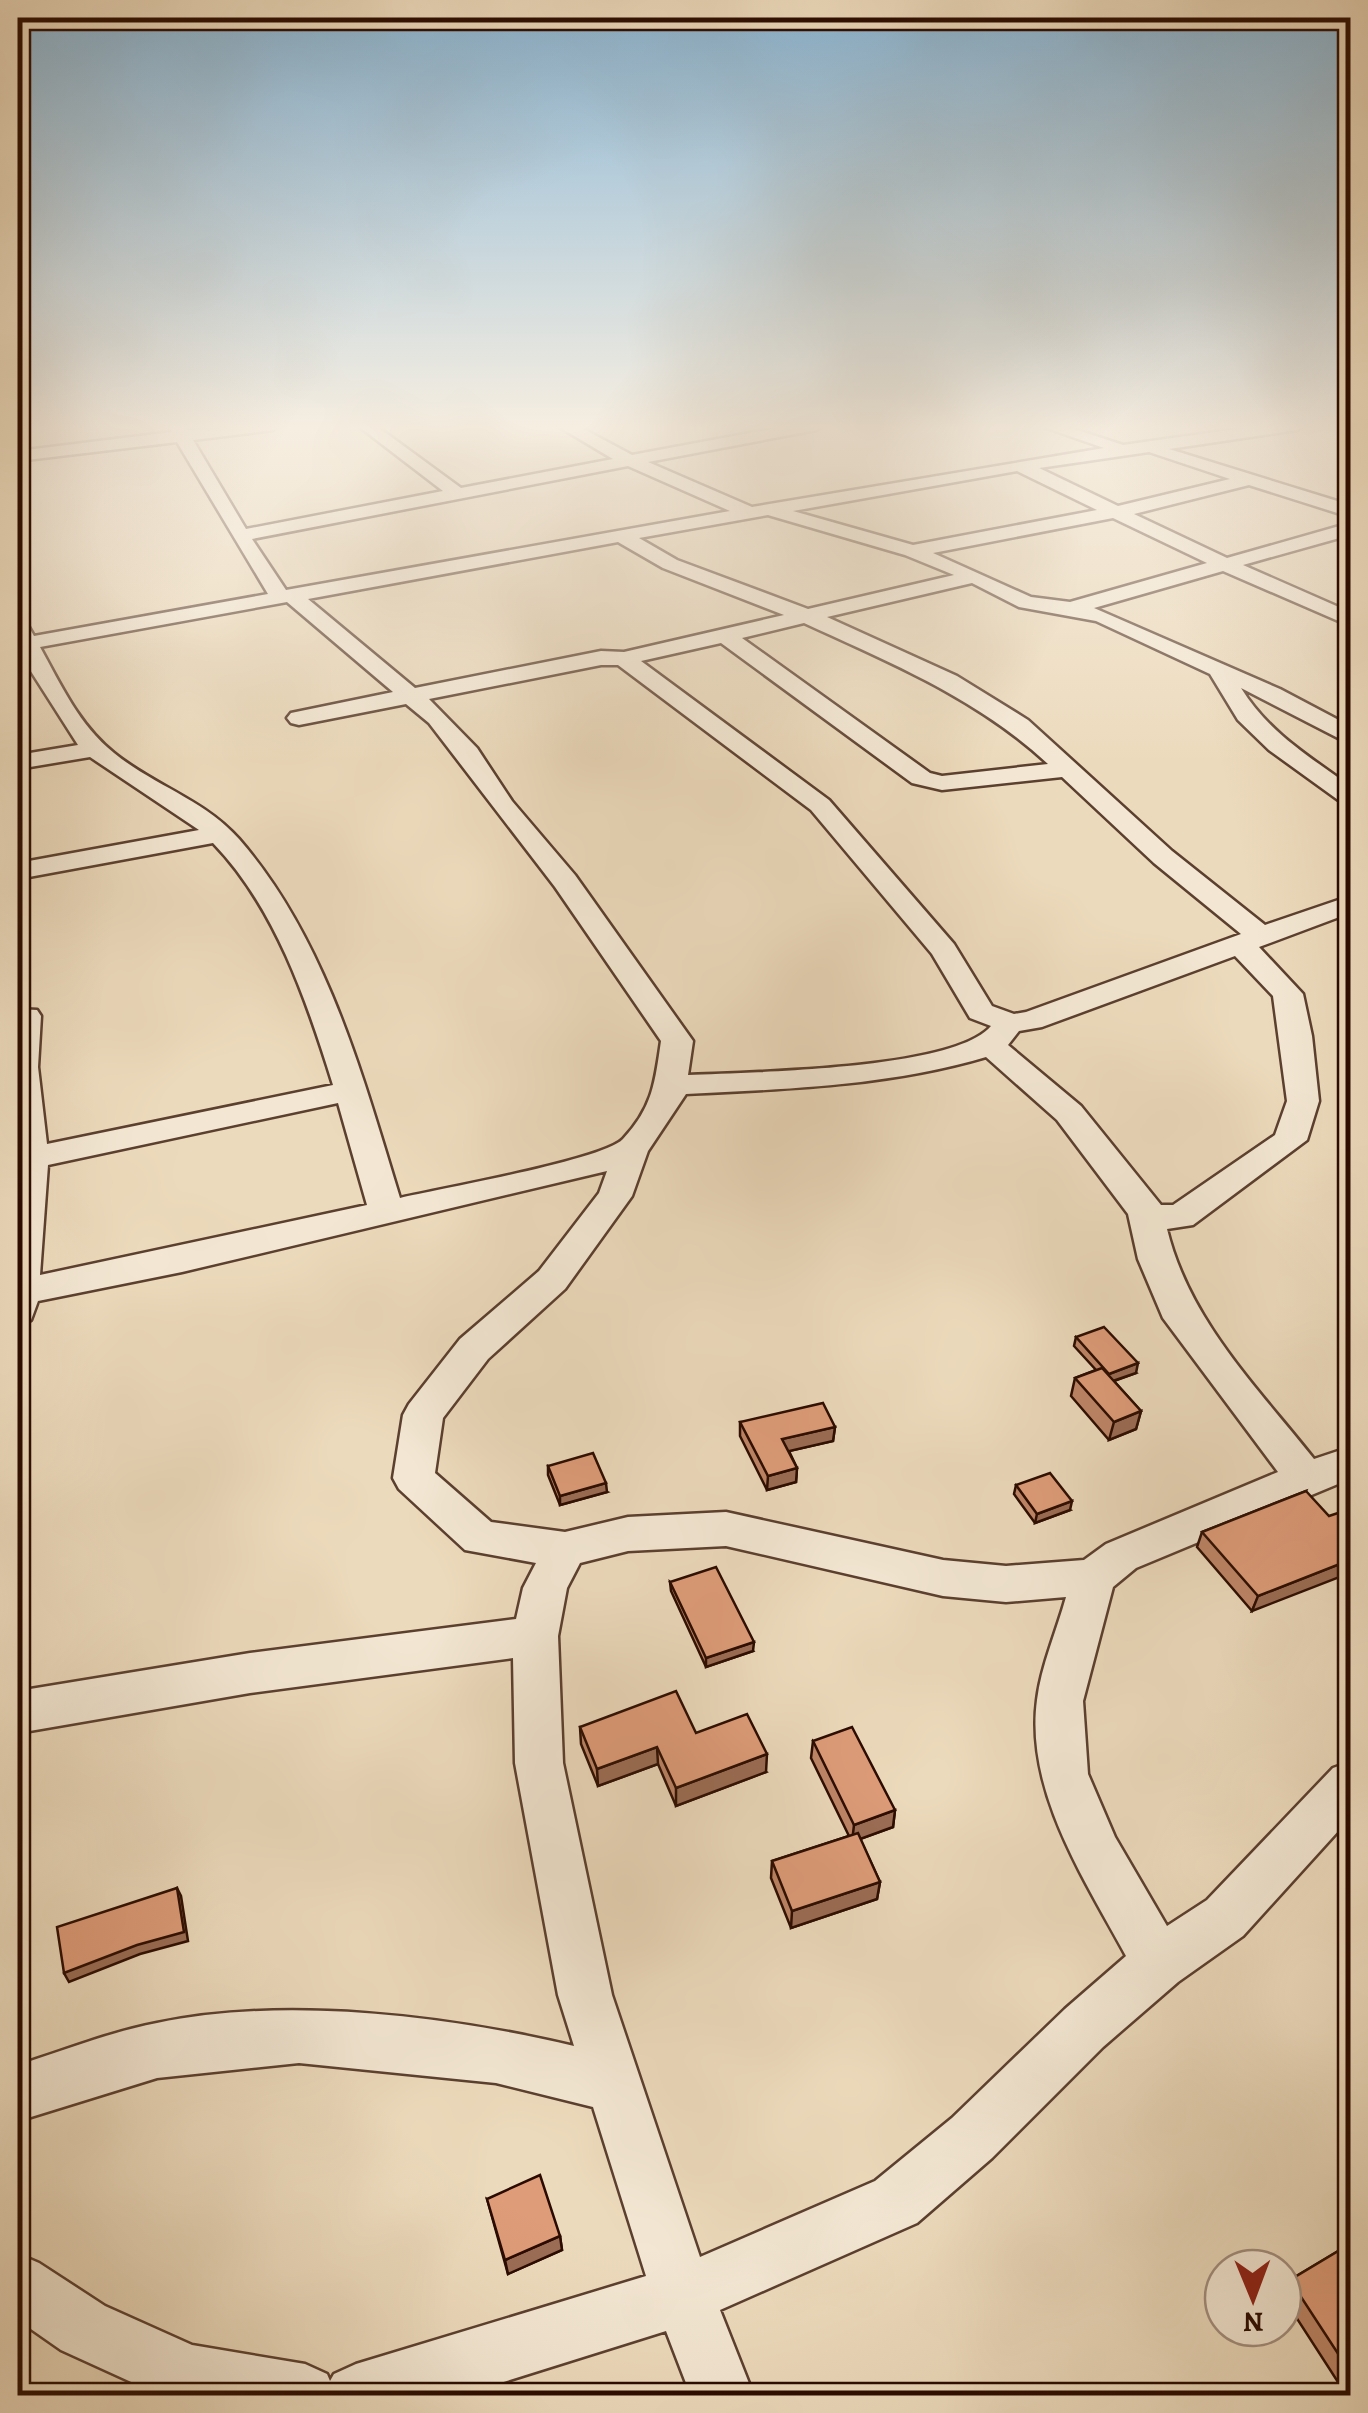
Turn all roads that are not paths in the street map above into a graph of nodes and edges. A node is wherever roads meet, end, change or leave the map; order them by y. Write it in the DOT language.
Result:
graph roads {
  1 [pos="241,538"];
  2 [pos="611,538"];
  3 [pos="623,538"];
  4 [pos="861,538"];
  5 [pos="981,538"];
  6 [pos="1171,538"];
  7 [pos="1319,538"];
  8 [pos="912,551"];
  9 [pos="1224,564"];
  10 [pos="976,576"];
  11 [pos="286,596"];
  12 [pos="1071,608"];
  13 [pos="809,617"];
  14 [pos="1350,620"];
  15 [pos="726,637"];
  16 [pos="21,638"];
  17 [pos="624,659"];
  18 [pos="1218,669"];
  19 [pos="412,696"];
  20 [pos="298,718"];
  21 [pos="1350,735"];
  22 [pos="95,750"];
  23 [pos="18,762"];
  24 [pos="1068,769"];
  25 [pos="1350,797"];
  26 [pos="217,834"];
  27 [pos="18,871"];
  28 [pos="1350,904"];
  29 [pos="1250,940"];
  30 [pos="26,1016"];
  31 [pos="1001,1034"];
  32 [pos="671,1085"];
  33 [pos="350,1091"];
  34 [pos="632,1150"];
  35 [pos="32,1158"];
  36 [pos="387,1212"];
  37 [pos="1145,1212"];
  38 [pos="18,1298"];
  39 [pos="1350,1463"];
  40 [pos="1306,1478"];
  41 [pos="565,1549"];
  42 [pos="1094,1577"];
  43 [pos="535,1636"];
  44 [pos="18,1712"];
  45 [pos="1350,1784"];
  46 [pos="1159,1964"];
  47 [pos="614,2084"];
  48 [pos="18,2093"];
  49 [pos="18,2284"];
  50 [pos="683,2295"];
  51 [pos="304,2396"];
  52 [pos="356,2396"];
  53 [pos="723,2396"];
  1 -- 11 [label="street"];
  2 -- 11 [label="street"];
  3 -- 13 [label="street"];
  4 -- 8 [label="street"];
  5 -- 8 [label="street"];
  6 -- 9 [label="street"];
  7 -- 9 [label="street"];
  8 -- 10 [label="street"];
  9 -- 12 [label="street"];
  9 -- 14 [label="street"];
  10 -- 12 [label="street"];
  10 -- 13 [label="street"];
  11 -- 16 [label="street"];
  11 -- 19 [label="street"];
  12 -- 18 [label="street"];
  13 -- 15 [label="street"];
  13 -- 24 [label="street"];
  15 -- 17 [label="street"];
  15 -- 24 [label="street"];
  16 -- 22 [label="street"];
  17 -- 19 [label="street"];
  17 -- 31 [label="street"];
  18 -- 21 [label="street"];
  18 -- 25 [label="street"];
  19 -- 20 [label="street"];
  19 -- 32 [label="street"];
  22 -- 23 [label="street"];
  22 -- 26 [label="street"];
  24 -- 29 [label="street"];
  26 -- 27 [label="street"];
  26 -- 33 [label="street"];
  28 -- 29 [label="street"];
  29 -- 31 [label="street"];
  29 -- 37 [label="street"];
  30 -- 35 [label="street"];
  31 -- 32 [label="street"];
  31 -- 37 [label="street"];
  32 -- 34 [label="street"];
  33 -- 35 [label="street"];
  33 -- 36 [label="street"];
  34 -- 36 [label="street"];
  34 -- 41 [label="street"];
  35 -- 38 [label="street"];
  36 -- 38 [label="street"];
  37 -- 40 [label="street"];
  39 -- 40 [label="street"];
  40 -- 42 [label="street"];
  41 -- 42 [label="street"];
  41 -- 43 [label="street"];
  42 -- 46 [label="street"];
  43 -- 44 [label="street"];
  43 -- 47 [label="street"];
  45 -- 46 [label="street"];
  46 -- 50 [label="street"];
  47 -- 48 [label="street"];
  47 -- 50 [label="street"];
  49 -- 51 [label="street"];
  50 -- 52 [label="street"];
  50 -- 53 [label="street"];
}
